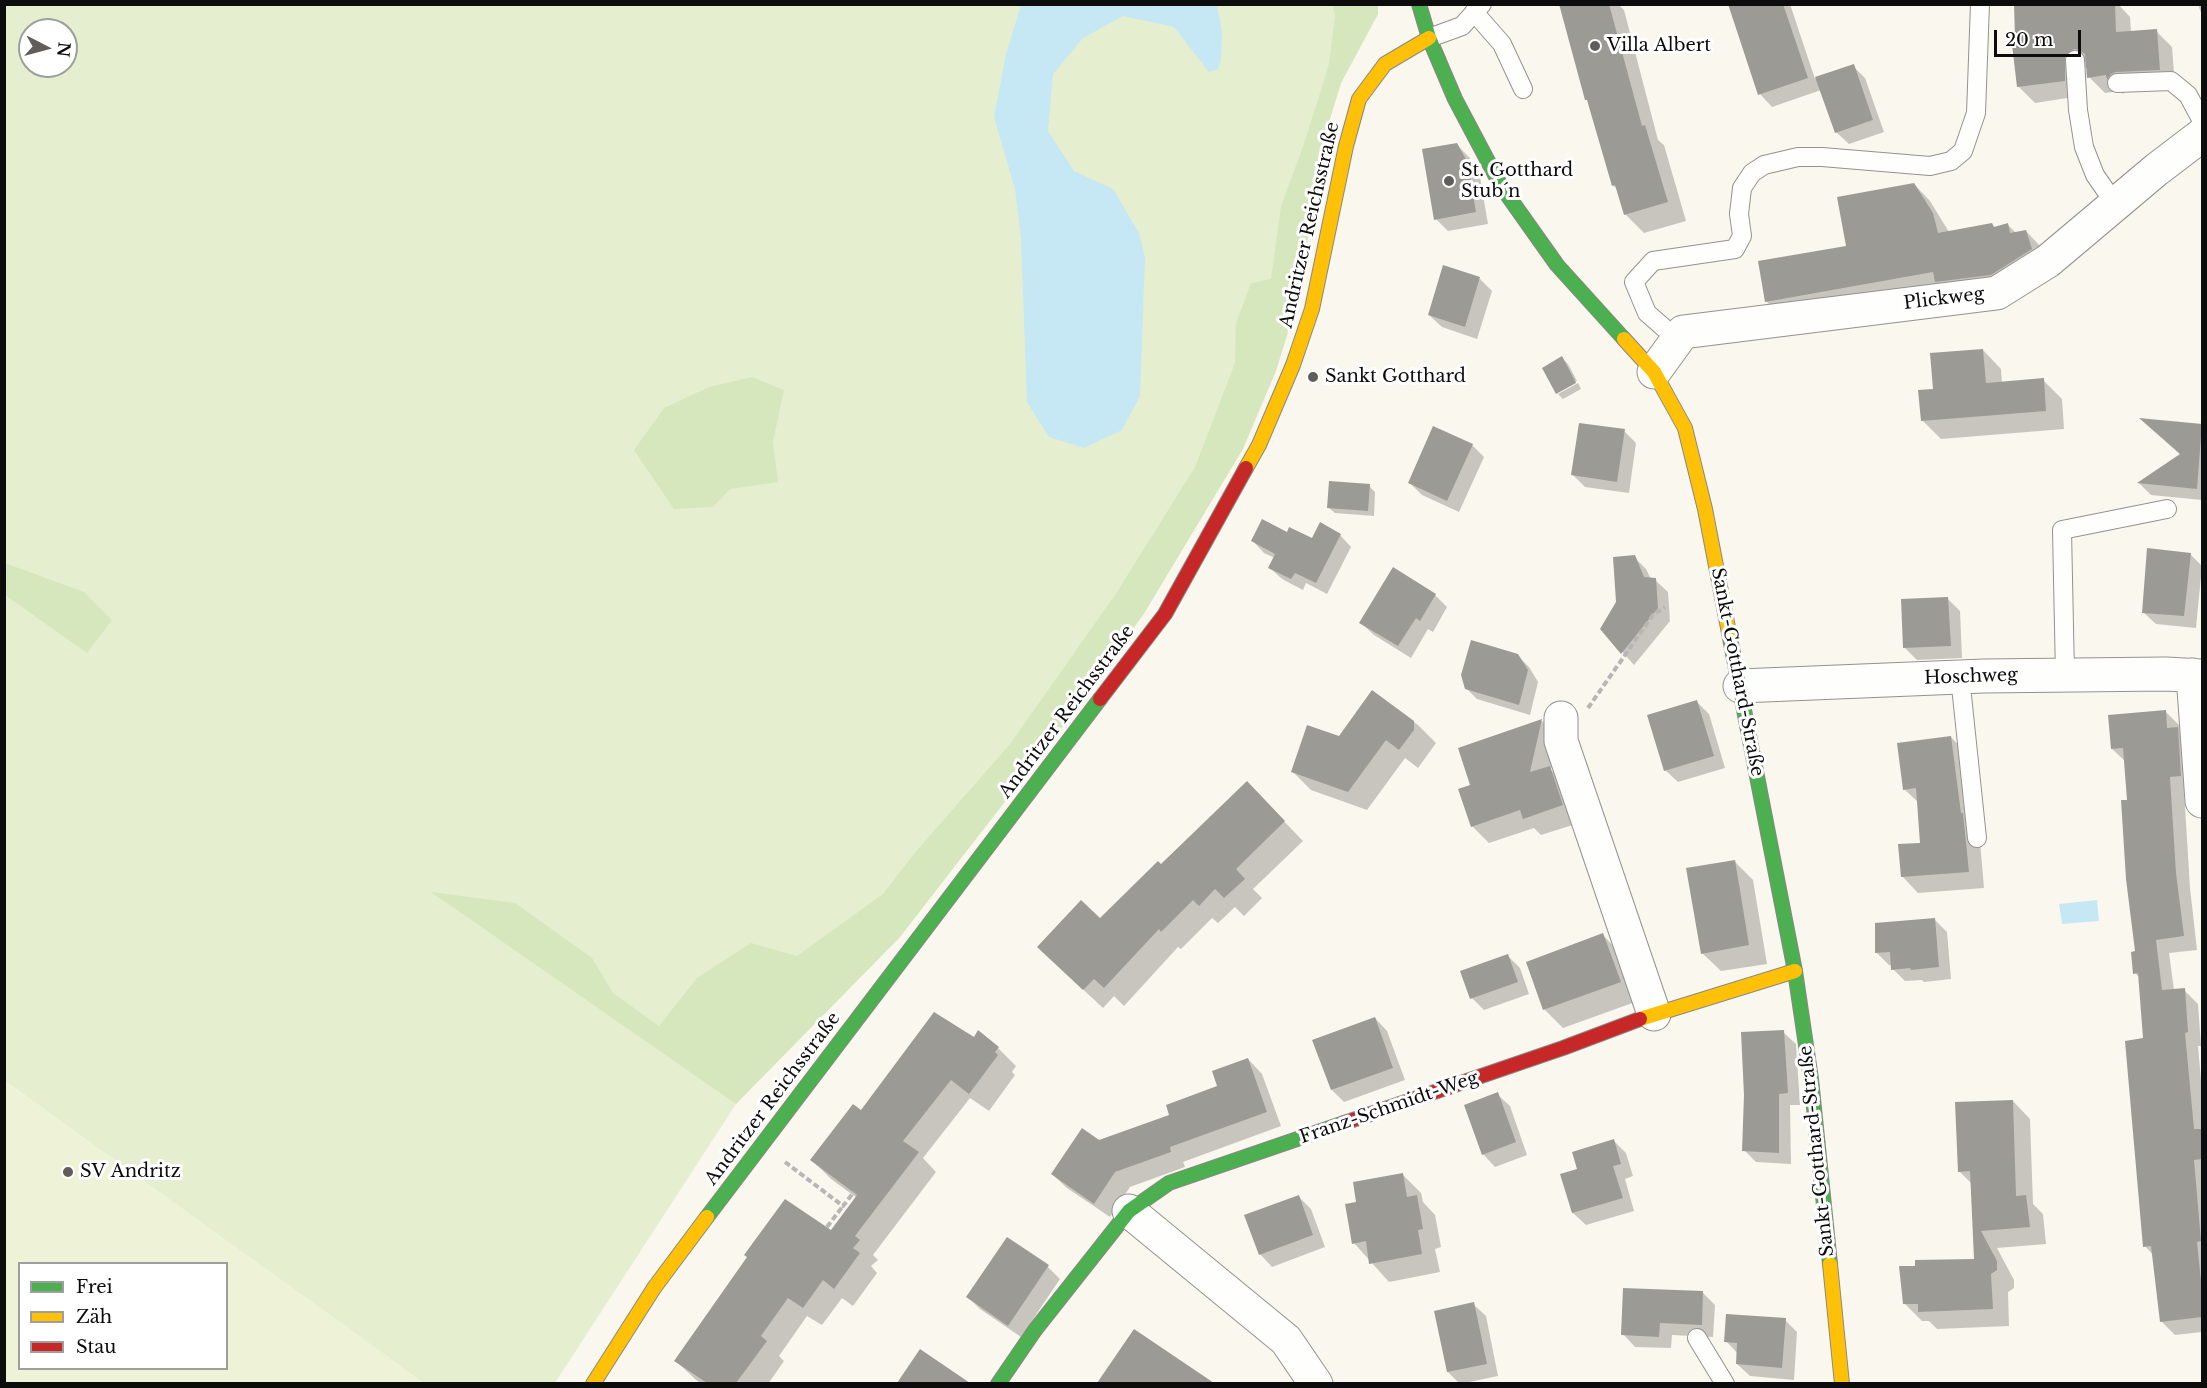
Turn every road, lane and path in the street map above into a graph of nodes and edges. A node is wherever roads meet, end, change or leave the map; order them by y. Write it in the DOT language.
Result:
graph roads {
  1 [pos="1419,4"];
  2 [pos="1980,4"];
  3 [pos="1478,8"];
  4 [pos="1429,38"];
  5 [pos="2075,60"];
  6 [pos="2117,83"];
  7 [pos="1523,89"];
  8 [pos="2202,121"];
  9 [pos="2202,135"];
  10 [pos="2115,204"];
  11 [pos="1677,340"];
  12 [pos="1654,372"];
  13 [pos="2167,509"];
  14 [pos="1665,607"];
  15 [pos="2065,675"];
  16 [pos="2198,676"];
  17 [pos="1960,677"];
  18 [pos="1740,686"];
  19 [pos="1561,718"];
  20 [pos="2202,801"];
  21 [pos="1977,838"];
  22 [pos="1795,971"];
  23 [pos="1654,1014"];
  24 [pos="761,1144"];
  25 [pos="854,1192"];
  26 [pos="843,1206"];
  27 [pos="1129,1212"];
  28 [pos="827,1227"];
  29 [pos="1697,1338"];
  30 [pos="594,1383"];
  31 [pos="998,1383"];
  32 [pos="1316,1383"];
  33 [pos="1725,1383"];
  34 [pos="1842,1383"];
  1 -- 4 [label="street"];
  2 -- 11 [label="lane"];
  3 -- 4 [label="lane"];
  3 -- 7 [label="lane"];
  4 -- 12 [label="street, Sankt-Gotthard-Straße"];
  4 -- 24 [label="street, Andritzer Reichsstraße"];
  5 -- 10 [label="lane"];
  6 -- 8 [label="lane"];
  9 -- 10 [label="street, Plickweg"];
  10 -- 11 [label="street, Plickweg"];
  11 -- 12 [label="street"];
  12 -- 18 [label="street, Sankt-Gotthard-Straße"];
  13 -- 15 [label="lane"];
  14 -- 19 [label="path"];
  15 -- 16 [label="street, Hoschweg"];
  15 -- 17 [label="street, Hoschweg"];
  16 -- 20 [label="street"];
  17 -- 18 [label="street, Hoschweg"];
  17 -- 21 [label="lane"];
  18 -- 22 [label="street, Sankt-Gotthard-Straße"];
  19 -- 23 [label="street"];
  22 -- 23 [label="street, Franz-Schmidt-Weg"];
  22 -- 34 [label="street, Sankt-Gotthard-Straße"];
  23 -- 27 [label="street, Franz-Schmidt-Weg"];
  24 -- 26 [label="path"];
  24 -- 30 [label="street, Andritzer Reichsstraße"];
  25 -- 26 [label="path"];
  26 -- 28 [label="path"];
  27 -- 31 [label="street, Franz-Schmidt-Weg"];
  27 -- 32 [label="street"];
  29 -- 33 [label="lane"];
}
